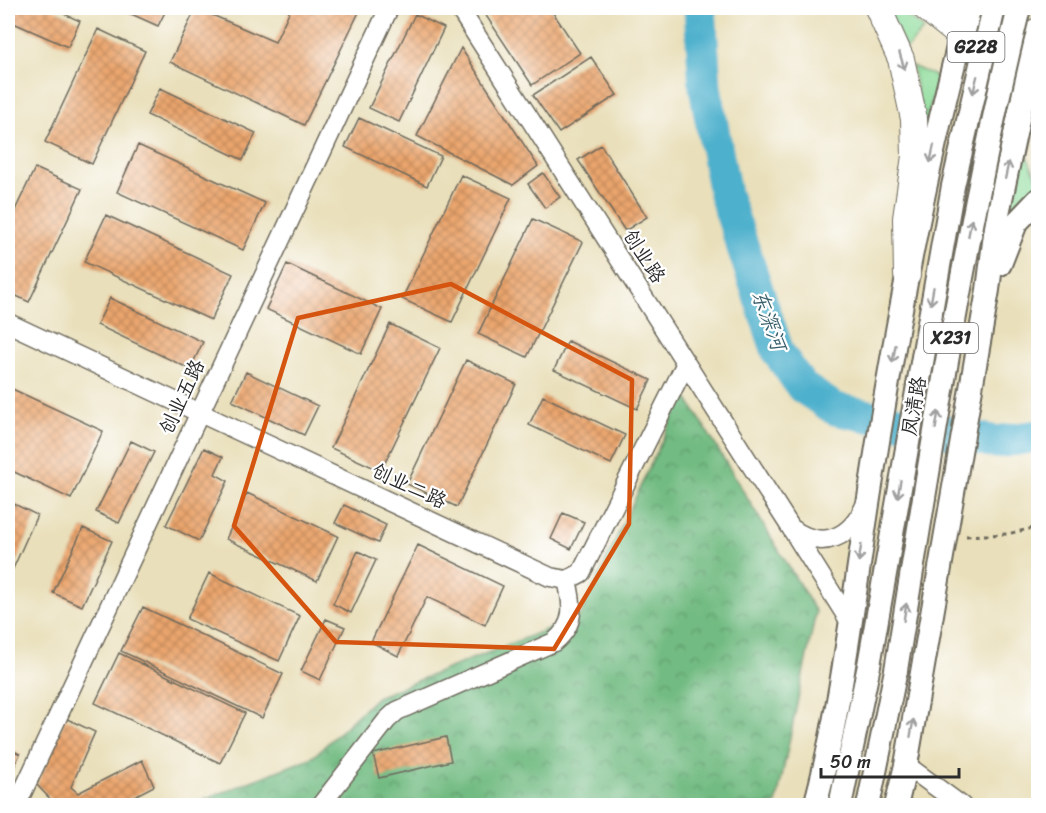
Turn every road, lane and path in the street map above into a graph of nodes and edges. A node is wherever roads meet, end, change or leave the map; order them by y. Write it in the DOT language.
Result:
graph roads {
  1 [pos="389,8"];
  2 [pos="459,8"];
  3 [pos="878,8"];
  4 [pos="926,8"];
  5 [pos="968,8"];
  6 [pos="979,8"];
  7 [pos="994,8"];
  8 [pos="1019,8"];
  9 [pos="961,36"];
  10 [pos="1037,46"];
  11 [pos="1032,93"];
  12 [pos="1038,200"];
  13 [pos="907,275"];
  14 [pos="988,290"];
  15 [pos="8,322"];
  16 [pos="686,363"];
  17 [pos="200,413"];
  18 [pos="869,495"];
  19 [pos="1038,527"];
  20 [pos="791,528"];
  21 [pos="965,536"];
  22 [pos="567,580"];
  23 [pos="850,622"];
  24 [pos="906,765"];
  25 [pos="16,806"];
  26 [pos="320,806"];
  27 [pos="815,806"];
  28 [pos="840,806"];
  29 [pos="868,806"];
  30 [pos="896,806"];
  31 [pos="962,806"];
  1 -- 17 [label="street, 创业五路"];
  2 -- 16 [label="street, 创业路"];
  3 -- 13 [label="highway, one-way"];
  4 -- 9 [label="highway, G228"];
  5 -- 9 [label="highway, 凤清路 / G228"];
  6 -- 10 [label="highway, G228"];
  7 -- 28 [label="main road, 凤清路 / X231, one-way, bridge"];
  29 -- 8 [label="main road, 凤清路 / X231, one-way, bridge"];
  9 -- 11 [label="highway, G228"];
  9 -- 13 [label="main road, 凤清路 / X231, one-way"];
  10 -- 11 [label="highway, G228"];
  14 -- 11 [label="main road, X231, one-way"];
  12 -- 14 [label="main road"];
  13 -- 18 [label="main road, 凤清路 / X231, one-way"];
  24 -- 14 [label="main road, X231, one-way"];
  15 -- 17 [label="street, 创业二路"];
  16 -- 20 [label="street, 创业路"];
  16 -- 22 [label="street"];
  17 -- 22 [label="street, 创业二路"];
  17 -- 25 [label="street, 创业五路"];
  18 -- 20 [label="street"];
  18 -- 23 [label="main road, 凤清路 / X231, one-way"];
  19 -- 21 [label="path"];
  20 -- 23 [label="street, 创业路"];
  22 -- 26 [label="street"];
  23 -- 27 [label="main road, 凤清路 / X231"];
  24 -- 30 [label="main road, X231"];
  24 -- 31 [label="street"];
}
